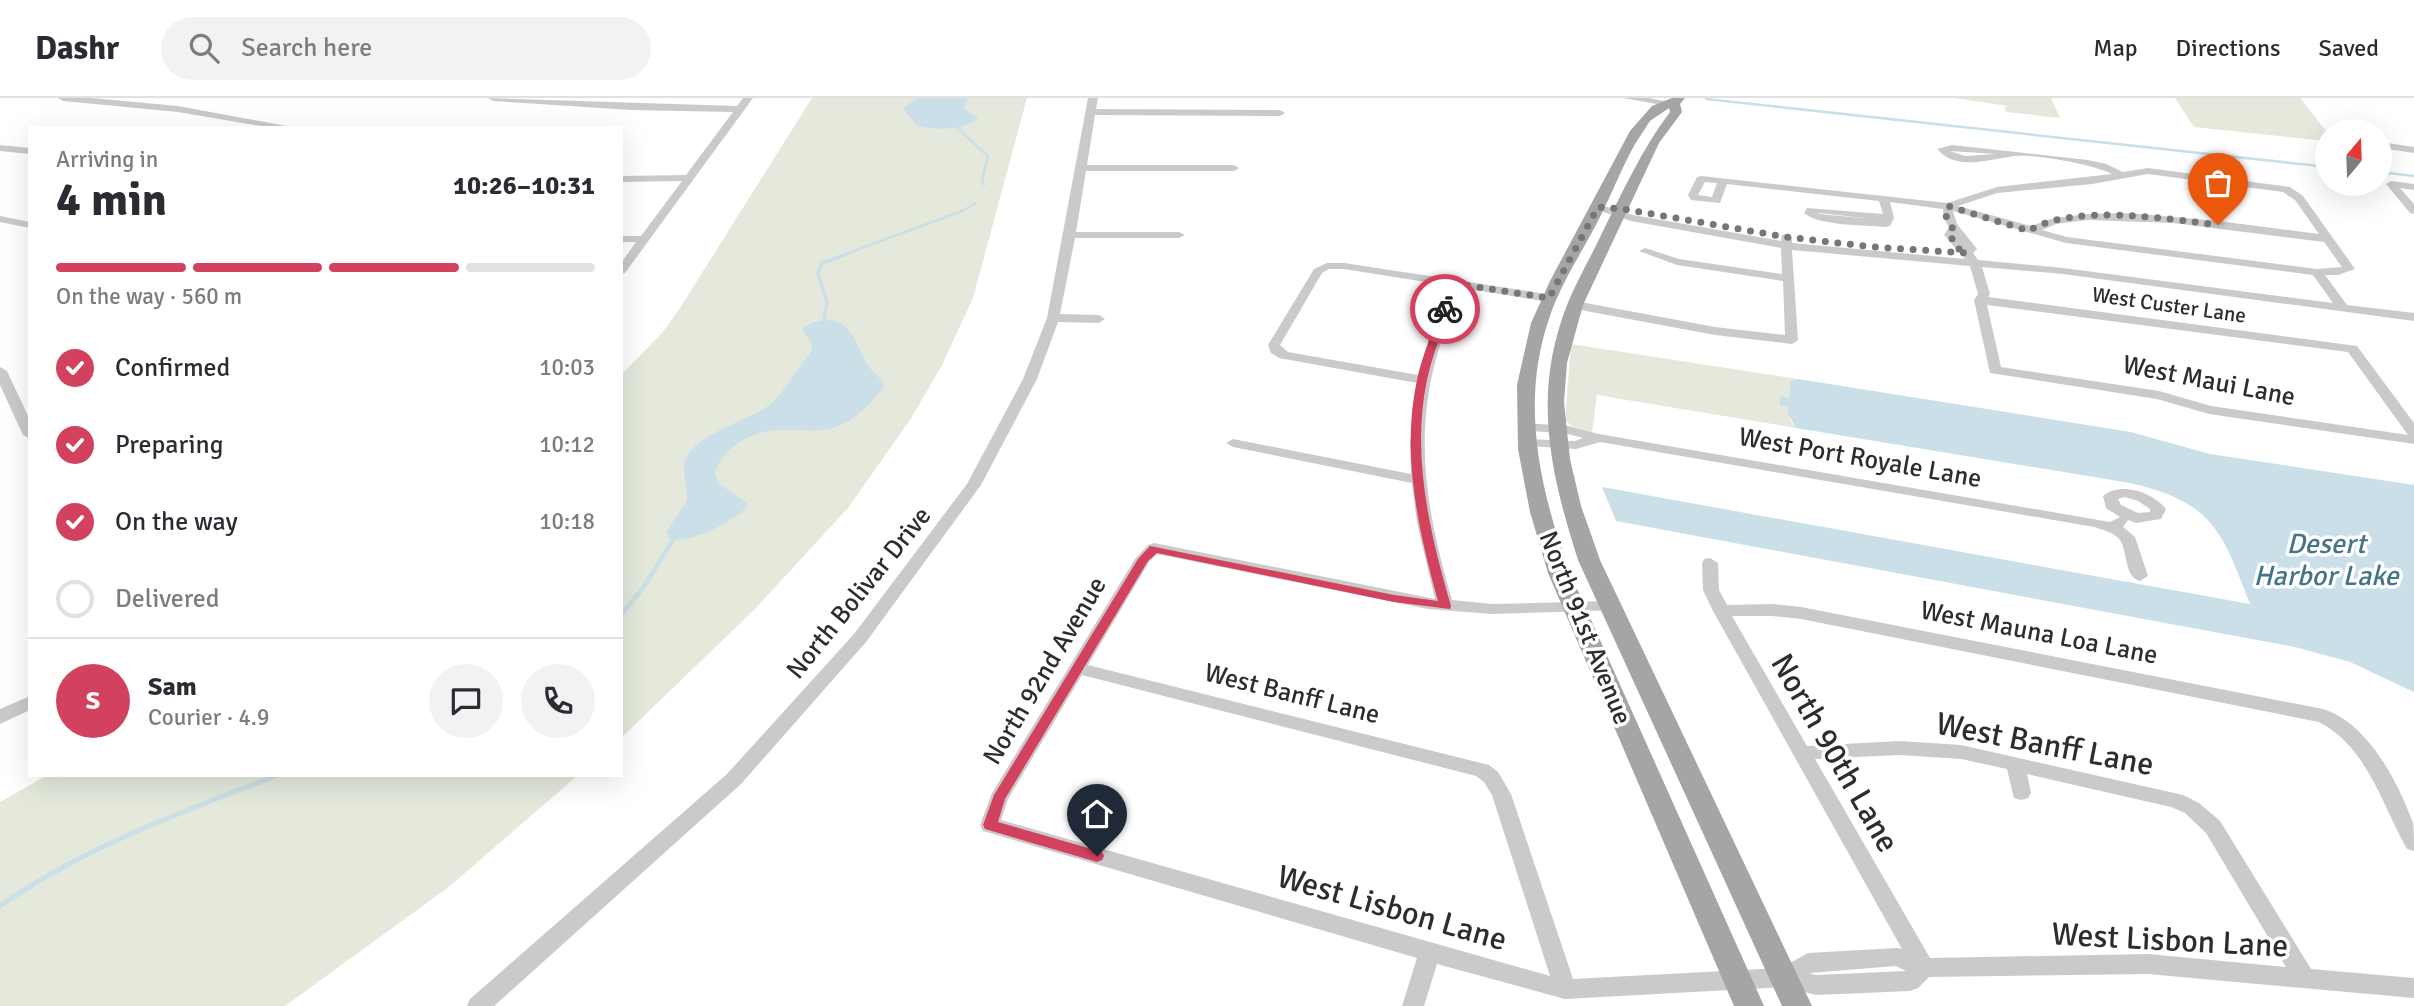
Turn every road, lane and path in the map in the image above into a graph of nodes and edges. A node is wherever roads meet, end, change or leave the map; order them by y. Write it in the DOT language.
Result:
graph roads {
  1 [pos="64,98"];
  2 [pos="493,98"];
  3 [pos="748,98"];
  4 [pos="1628,98"];
  5 [pos="1676,101"];
  6 [pos="1091,105"];
  7 [pos="739,109"];
  8 [pos="1280,113"];
  9 [pos="280,126"];
  10 [pos="2392,147"];
  11 [pos="0,148"];
  12 [pos="2414,150"];
  13 [pos="28,151"];
  14 [pos="2012,153"];
  15 [pos="1081,168"];
  16 [pos="1234,168"];
  17 [pos="2120,174"];
  18 [pos="623,178"];
  19 [pos="689,178"];
  20 [pos="1723,180"];
  21 [pos="2414,187"];
  22 [pos="1884,199"];
  23 [pos="1948,206"];
  24 [pos="1598,207"];
  25 [pos="2414,211"];
  26 [pos="1622,212"];
  27 [pos="1889,218"];
  28 [pos="0,219"];
  29 [pos="28,225"];
  30 [pos="2029,231"];
  31 [pos="1070,235"];
  32 [pos="1179,235"];
  33 [pos="623,239"];
  34 [pos="645,239"];
  35 [pos="2328,239"];
  36 [pos="1787,241"];
  37 [pos="1645,251"];
  38 [pos="1970,258"];
  39 [pos="623,268"];
  40 [pos="2317,272"];
  41 [pos="1789,278"];
  42 [pos="1458,284"];
  43 [pos="1549,298"];
  44 [pos="1980,300"];
  45 [pos="2339,303"];
  46 [pos="1575,305"];
  47 [pos="2414,308"];
  48 [pos="2414,317"];
  49 [pos="1053,318"];
  50 [pos="1099,319"];
  51 [pos="0,371"];
  52 [pos="1422,380"];
  53 [pos="28,431"];
  54 [pos="2414,433"];
  55 [pos="1526,434"];
  56 [pos="1557,436"];
  57 [pos="2414,440"];
  58 [pos="1233,443"];
  59 [pos="1417,481"];
  60 [pos="2127,515"];
  61 [pos="2113,528"];
  62 [pos="1710,563"];
  63 [pos="2140,576"];
  64 [pos="1445,606"];
  65 [pos="1610,606"];
  66 [pos="1574,607"];
  67 [pos="1721,611"];
  68 [pos="1077,668"];
  69 [pos="28,703"];
  70 [pos="0,718"];
  71 [pos="1801,753"];
  72 [pos="2015,764"];
  73 [pos="2021,793"];
  74 [pos="990,825"];
  75 [pos="2414,843"];
  76 [pos="1430,952"];
  77 [pos="1924,968"];
  78 [pos="1785,977"];
  79 [pos="2305,978"];
  80 [pos="2414,988"];
  81 [pos="1565,989"];
  82 [pos="1743,993"];
  83 [pos="478,1006"];
  84 [pos="1413,1006"];
  85 [pos="1797,1006"];
  1 -- 9 [label="street"];
  2 -- 7 [label="street"];
  3 -- 7 [label="street"];
  4 -- 5 [label="street"];
  5 -- 24 [label="main road, North 91st Avenue"];
  5 -- 26 [label="main road, North 91st Avenue"];
  6 -- 8 [label="street"];
  6 -- 15 [label="street, North Bolivar Drive"];
  7 -- 19 [label="street"];
  10 -- 12 [label="street"];
  11 -- 13 [label="street"];
  14 -- 14 [label="street"];
  14 -- 17 [label="street"];
  15 -- 16 [label="street"];
  15 -- 31 [label="street, North Bolivar Drive"];
  17 -- 23 [label="street"];
  17 -- 35 [label="street"];
  18 -- 19 [label="street"];
  19 -- 34 [label="street"];
  20 -- 20 [label="street"];
  20 -- 22 [label="street"];
  21 -- 25 [label="street"];
  22 -- 23 [label="street"];
  22 -- 27 [label="street"];
  23 -- 30 [label="street"];
  23 -- 38 [label="street"];
  24 -- 26 [label="street"];
  24 -- 43 [label="main road, North 91st Avenue"];
  26 -- 36 [label="street"];
  26 -- 46 [label="main road, North 91st Avenue"];
  27 -- 27 [label="street"];
  28 -- 29 [label="street"];
  30 -- 35 [label="street"];
  30 -- 40 [label="street"];
  31 -- 32 [label="street"];
  31 -- 49 [label="street, North Bolivar Drive"];
  33 -- 34 [label="street"];
  34 -- 39 [label="street"];
  35 -- 40 [label="street"];
  36 -- 38 [label="street"];
  36 -- 41 [label="street"];
  37 -- 41 [label="street"];
  38 -- 44 [label="street"];
  38 -- 45 [label="street"];
  40 -- 45 [label="street"];
  41 -- 46 [label="street"];
  42 -- 43 [label="street"];
  42 -- 52 [label="street"];
  42 -- 52 [label="street"];
  43 -- 55 [label="main road, North 91st Avenue"];
  44 -- 54 [label="street, West Custer Lane"];
  44 -- 57 [label="street, West Maui Lane"];
  45 -- 47 [label="street"];
  45 -- 48 [label="street"];
  46 -- 56 [label="main road, North 91st Avenue"];
  49 -- 50 [label="street"];
  49 -- 83 [label="street, North Bolivar Drive"];
  51 -- 53 [label="street"];
  52 -- 59 [label="street"];
  55 -- 56 [label="street, West Port Royale Lane"];
  55 -- 66 [label="main road, North 91st Avenue"];
  56 -- 61 [label="street, West Port Royale Lane"];
  56 -- 65 [label="main road, North 91st Avenue"];
  58 -- 59 [label="street"];
  59 -- 64 [label="street"];
  60 -- 61 [label="street"];
  61 -- 63 [label="street"];
  62 -- 67 [label="street, North 90th Lane"];
  64 -- 66 [label="street"];
  64 -- 68 [label="street, North 92nd Avenue"];
  65 -- 66 [label="street"];
  65 -- 78 [label="main road, North 91st Avenue"];
  66 -- 82 [label="main road, North 91st Avenue"];
  67 -- 71 [label="street, North 90th Lane"];
  67 -- 75 [label="street, West Mauna Loa Lane"];
  68 -- 74 [label="street, North 92nd Avenue"];
  68 -- 81 [label="street, West Banff Lane"];
  69 -- 70 [label="street"];
  71 -- 72 [label="street, West Banff Lane"];
  71 -- 77 [label="street, North 90th Lane"];
  72 -- 73 [label="street"];
  72 -- 79 [label="street, West Banff Lane"];
  74 -- 76 [label="street, West Lisbon Lane"];
  76 -- 81 [label="street, West Lisbon Lane"];
  76 -- 84 [label="street"];
  77 -- 78 [label="street, West Lisbon Lane"];
  77 -- 79 [label="street, West Lisbon Lane"];
  78 -- 82 [label="street, West Lisbon Lane"];
  78 -- 85 [label="main road, North 91st Avenue"];
  79 -- 80 [label="street, West Lisbon Lane"];
  81 -- 82 [label="street, West Lisbon Lane"];
}
